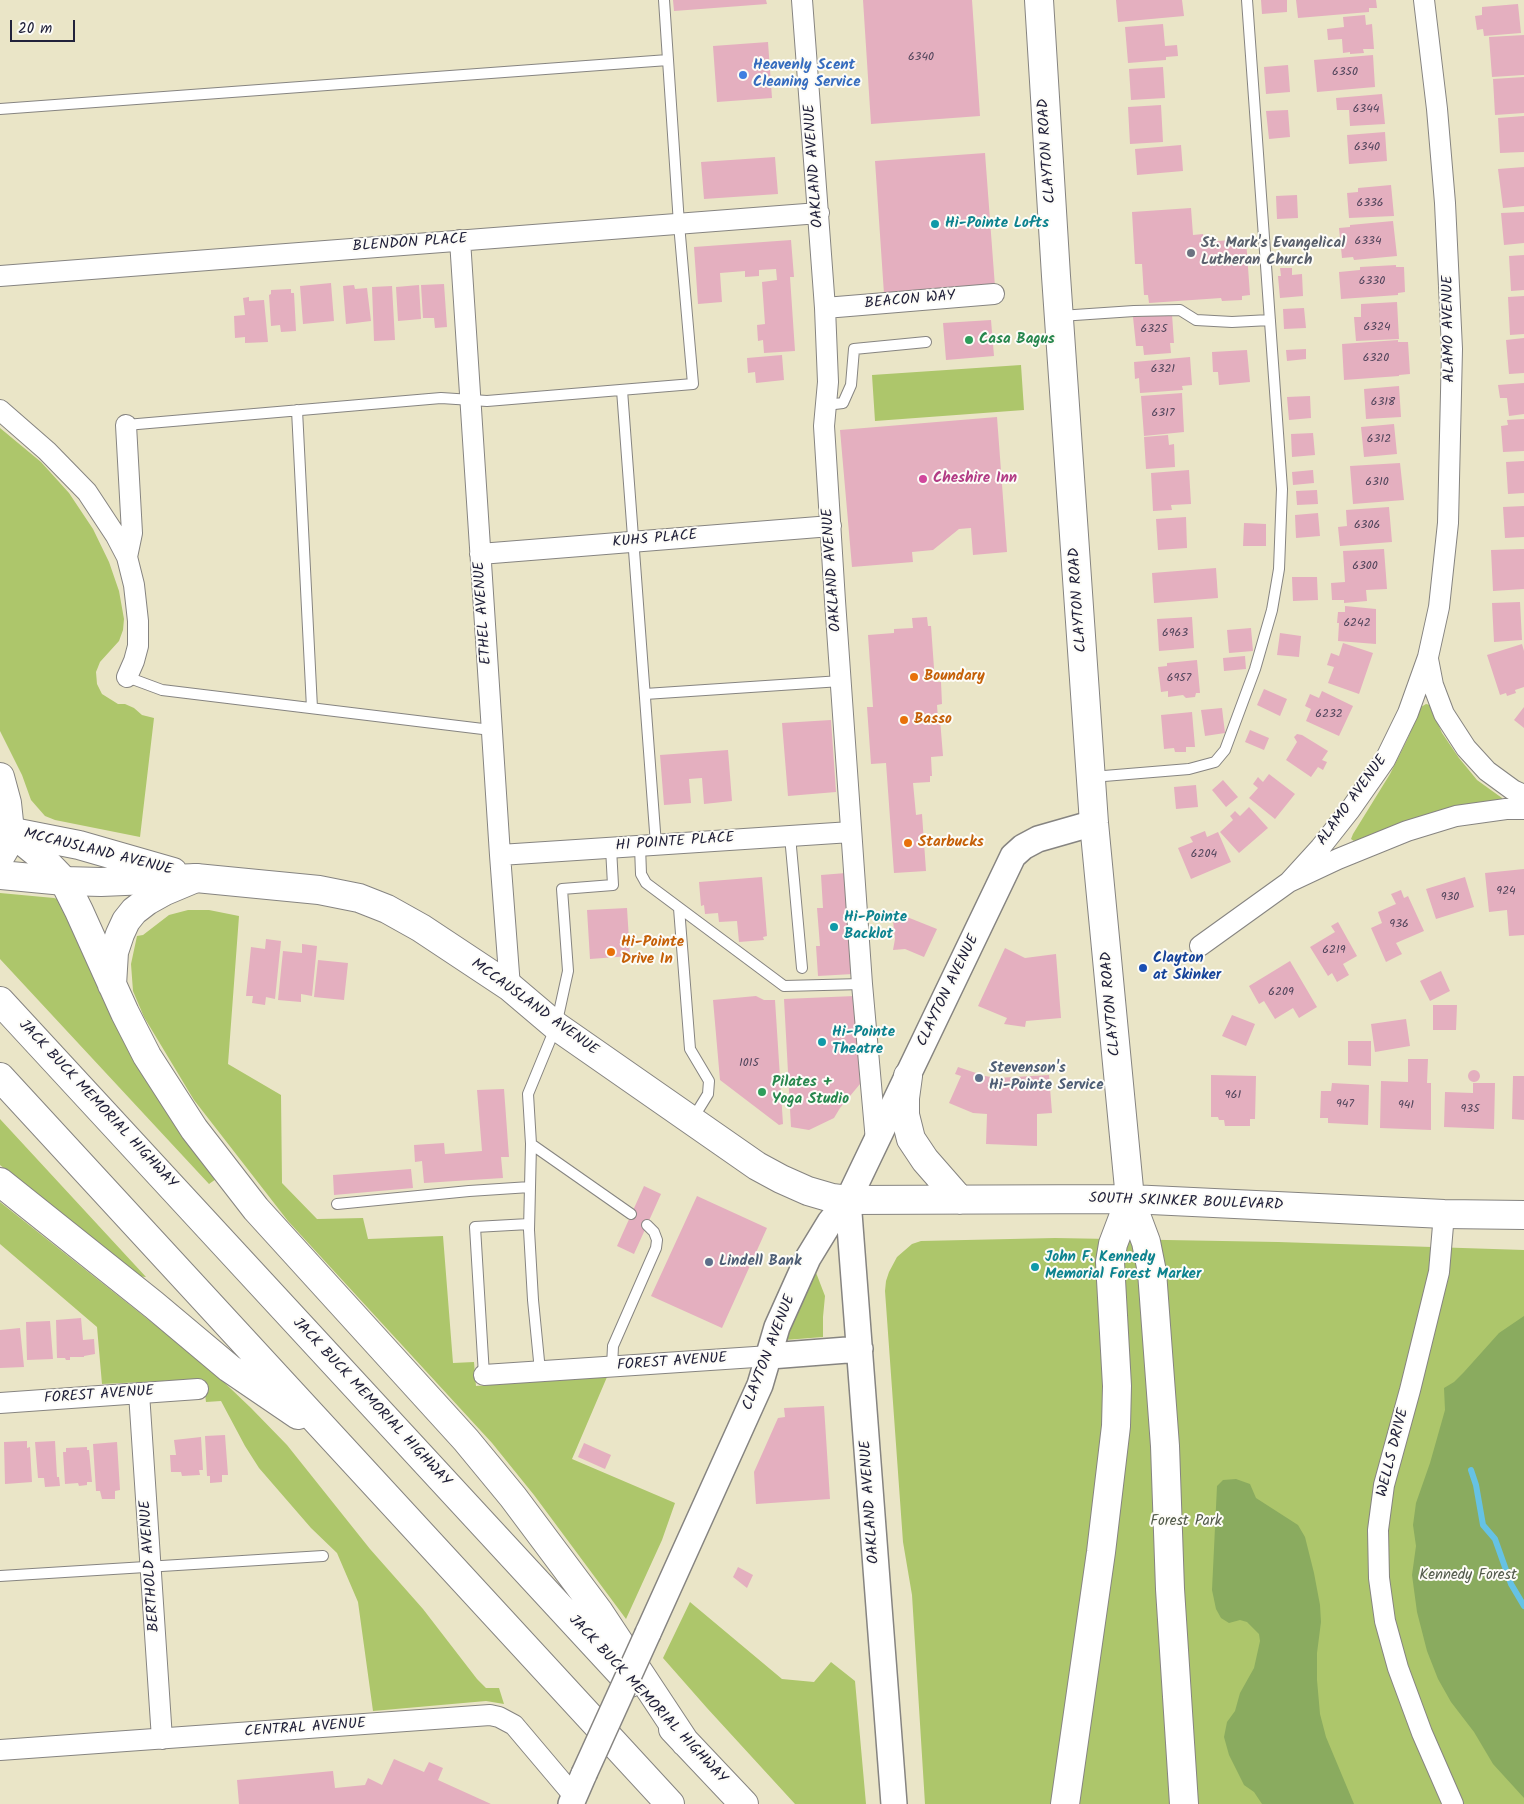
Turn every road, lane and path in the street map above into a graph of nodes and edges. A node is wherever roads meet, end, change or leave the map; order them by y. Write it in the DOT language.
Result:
graph roads {
  1 [pos="664,0"];
  2 [pos="802,0"];
  3 [pos="1039,0"];
  4 [pos="1247,0"];
  5 [pos="1424,0"];
  6 [pos="668,60"];
  7 [pos="0,109"];
  8 [pos="819,214"];
  9 [pos="679,224"];
  10 [pos="460,240"];
  11 [pos="0,276"];
  12 [pos="994,294"];
  13 [pos="826,308"];
  14 [pos="1059,316"];
  15 [pos="1270,320"];
  16 [pos="926,342"];
  17 [pos="622,390"];
  18 [pos="470,400"];
  19 [pos="826,405"];
  20 [pos="0,410"];
  21 [pos="297,410"];
  22 [pos="126,425"];
  23 [pos="831,526"];
  24 [pos="632,542"];
  25 [pos="480,554"];
  26 [pos="127,558"];
  27 [pos="1428,657"];
  28 [pos="127,677"];
  29 [pos="841,681"];
  30 [pos="644,694"];
  31 [pos="312,708"];
  32 [pos="492,730"];
  33 [pos="0,777"];
  34 [pos="1091,777"];
  35 [pos="1524,795"];
  36 [pos="1524,809"];
  37 [pos="1094,823"];
  38 [pos="5,830"];
  39 [pos="851,832"];
  40 [pos="790,836"];
  41 [pos="648,845"];
  42 [pos="611,848"];
  43 [pos="500,855"];
  44 [pos="0,857"];
  45 [pos="0,875"];
  46 [pos="196,878"];
  47 [pos="64,881"];
  48 [pos="1289,882"];
  49 [pos="679,908"];
  50 [pos="1200,946"];
  51 [pos="802,968"];
  52 [pos="862,984"];
  53 [pos="112,987"];
  54 [pos="510,987"];
  55 [pos="0,1000"];
  56 [pos="556,1026"];
  57 [pos="908,1076"];
  58 [pos="0,1077"];
  59 [pos="692,1121"];
  60 [pos="876,1141"];
  61 [pos="531,1144"];
  62 [pos="0,1182"];
  63 [pos="530,1187"];
  64 [pos="1130,1199"];
  65 [pos="848,1200"];
  66 [pos="960,1200"];
  67 [pos="337,1204"];
  68 [pos="631,1214"];
  69 [pos="1444,1214"];
  70 [pos="1524,1215"];
  71 [pos="529,1224"];
  72 [pos="647,1225"];
  73 [pos="860,1349"];
  74 [pos="770,1356"];
  75 [pos="612,1367"];
  76 [pos="540,1371"];
  77 [pos="484,1374"];
  78 [pos="198,1389"];
  79 [pos="139,1393"];
  80 [pos="0,1403"];
  81 [pos="333,1438"];
  82 [pos="323,1556"];
  83 [pos="151,1567"];
  84 [pos="0,1576"];
  85 [pos="162,1739"];
  86 [pos="685,1742"];
  87 [pos="0,1750"];
  88 [pos="576,1791"];
  89 [pos="670,1804"];
  90 [pos="744,1804"];
  91 [pos="894,1804"];
  92 [pos="1065,1804"];
  93 [pos="1184,1804"];
  94 [pos="1453,1804"];
  1 -- 6 [label="lane"];
  2 -- 8 [label="street, OAKLAND AVENUE"];
  3 -- 14 [label="main road, CLAYTON ROAD"];
  4 -- 15 [label="lane"];
  5 -- 27 [label="street, ALAMO AVENUE"];
  6 -- 7 [label="lane"];
  6 -- 9 [label="lane"];
  8 -- 9 [label="street, BLENDON PLACE"];
  8 -- 13 [label="street, OAKLAND AVENUE"];
  9 -- 10 [label="street, BLENDON PLACE"];
  9 -- 17 [label="lane"];
  10 -- 11 [label="street, BLENDON PLACE"];
  10 -- 18 [label="street, ETHEL AVENUE"];
  12 -- 13 [label="street, BEACON WAY"];
  13 -- 19 [label="street, OAKLAND AVENUE"];
  14 -- 15 [label="lane"];
  14 -- 34 [label="main road, CLAYTON ROAD"];
  15 -- 34 [label="lane"];
  16 -- 19 [label="lane"];
  17 -- 18 [label="lane"];
  17 -- 24 [label="lane"];
  18 -- 21 [label="lane"];
  18 -- 25 [label="street, ETHEL AVENUE"];
  19 -- 23 [label="street, OAKLAND AVENUE"];
  20 -- 26 [label="street"];
  21 -- 22 [label="lane"];
  21 -- 31 [label="lane"];
  22 -- 26 [label="street"];
  23 -- 24 [label="street, KUHS PLACE"];
  23 -- 29 [label="street, OAKLAND AVENUE"];
  24 -- 25 [label="street, KUHS PLACE"];
  24 -- 30 [label="lane"];
  25 -- 32 [label="street, ETHEL AVENUE"];
  26 -- 28 [label="street"];
  27 -- 35 [label="street, ALAMO AVENUE"];
  27 -- 48 [label="street, ALAMO AVENUE"];
  28 -- 31 [label="lane"];
  29 -- 30 [label="lane"];
  29 -- 39 [label="street, OAKLAND AVENUE"];
  30 -- 41 [label="lane"];
  31 -- 32 [label="lane"];
  32 -- 43 [label="street, ETHEL AVENUE"];
  33 -- 38 [label="main road"];
  34 -- 37 [label="main road, CLAYTON ROAD"];
  36 -- 48 [label="street"];
  37 -- 57 [label="street, CLAYTON AVENUE"];
  37 -- 64 [label="main road, CLAYTON ROAD"];
  38 -- 44 [label="main road"];
  38 -- 46 [label="main road, MCCAUSLAND AVENUE"];
  38 -- 47 [label="main road"];
  39 -- 40 [label="street, HI POINTE PLACE"];
  39 -- 52 [label="street, OAKLAND AVENUE"];
  40 -- 41 [label="street, HI POINTE PLACE"];
  40 -- 51 [label="lane"];
  41 -- 42 [label="street, HI POINTE PLACE"];
  41 -- 49 [label="lane"];
  42 -- 43 [label="street, HI POINTE PLACE"];
  42 -- 56 [label="lane"];
  43 -- 54 [label="street, ETHEL AVENUE"];
  45 -- 47 [label="main road, MCCAUSLAND AVENUE"];
  46 -- 47 [label="main road, MCCAUSLAND AVENUE"];
  46 -- 53 [label="main road"];
  46 -- 54 [label="main road, MCCAUSLAND AVENUE"];
  47 -- 53 [label="main road"];
  48 -- 50 [label="street"];
  49 -- 52 [label="lane"];
  49 -- 59 [label="lane"];
  52 -- 60 [label="street, OAKLAND AVENUE"];
  53 -- 86 [label="main road"];
  54 -- 56 [label="main road, MCCAUSLAND AVENUE"];
  55 -- 86 [label="main road, JACK BUCK MEMORIAL HIGHWAY"];
  56 -- 59 [label="main road, MCCAUSLAND AVENUE"];
  56 -- 61 [label="lane"];
  57 -- 60 [label="street, CLAYTON AVENUE"];
  57 -- 66 [label="main road"];
  58 -- 81 [label="main road"];
  59 -- 65 [label="main road, MCCAUSLAND AVENUE"];
  60 -- 65 [label="street, CLAYTON AVENUE"];
  61 -- 63 [label="lane"];
  61 -- 68 [label="lane"];
  62 -- 81 [label="main road"];
  63 -- 67 [label="lane"];
  63 -- 71 [label="lane"];
  64 -- 66 [label="main road, SOUTH SKINKER BOULEVARD"];
  64 -- 69 [label="main road, SOUTH SKINKER BOULEVARD"];
  64 -- 92 [label="main road"];
  64 -- 93 [label="main road"];
  65 -- 66 [label="main road, SOUTH SKINKER BOULEVARD"];
  65 -- 73 [label="street, OAKLAND AVENUE"];
  65 -- 74 [label="street, CLAYTON AVENUE"];
  69 -- 70 [label="main road, SOUTH SKINKER BOULEVARD"];
  69 -- 94 [label="street, WELLS DRIVE"];
  71 -- 76 [label="lane"];
  71 -- 77 [label="lane"];
  72 -- 75 [label="lane"];
  73 -- 74 [label="street, FOREST AVENUE"];
  73 -- 91 [label="street, OAKLAND AVENUE"];
  74 -- 75 [label="street, FOREST AVENUE"];
  74 -- 88 [label="street, CLAYTON AVENUE, bridge"];
  75 -- 76 [label="street, FOREST AVENUE"];
  76 -- 77 [label="street, FOREST AVENUE"];
  78 -- 79 [label="street, FOREST AVENUE"];
  79 -- 80 [label="street, FOREST AVENUE"];
  79 -- 83 [label="street, BERTHOLD AVENUE"];
  81 -- 89 [label="main road"];
  82 -- 83 [label="lane"];
  83 -- 84 [label="lane"];
  83 -- 85 [label="street, BERTHOLD AVENUE"];
  85 -- 87 [label="street, CENTRAL AVENUE"];
  85 -- 88 [label="street, CENTRAL AVENUE"];
  86 -- 90 [label="main road, JACK BUCK MEMORIAL HIGHWAY"];
}
